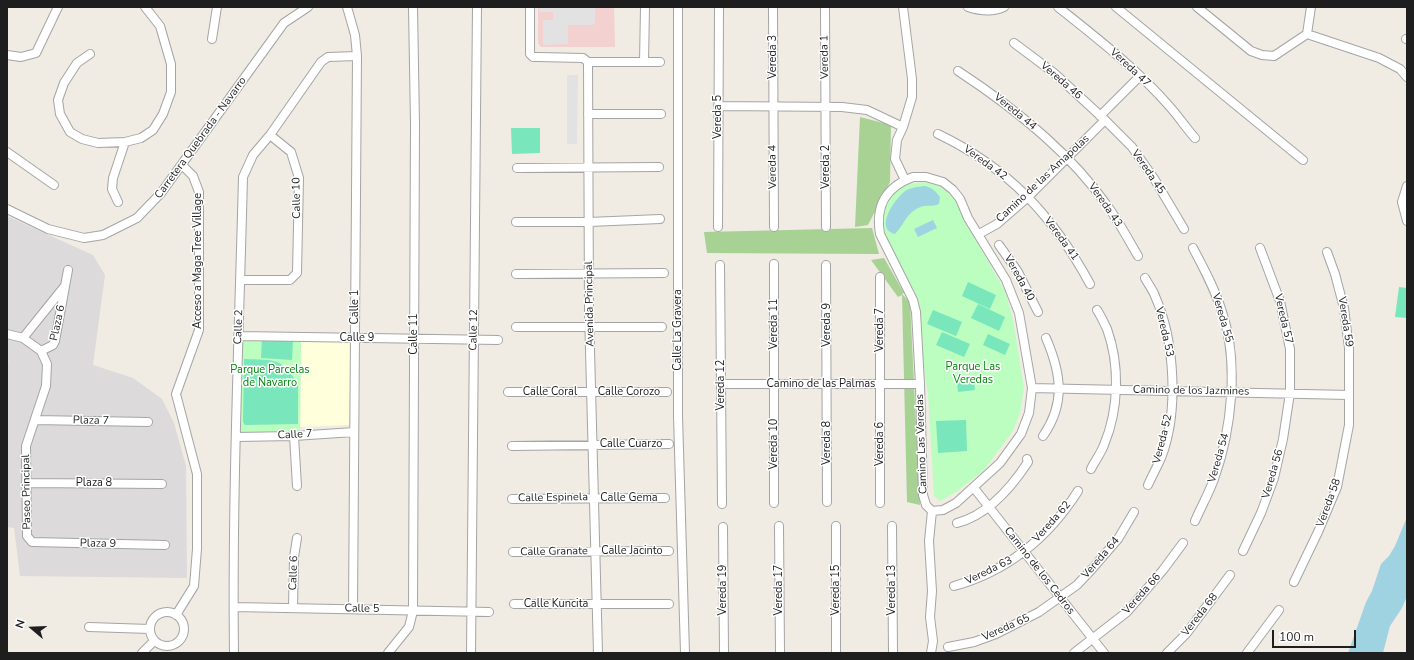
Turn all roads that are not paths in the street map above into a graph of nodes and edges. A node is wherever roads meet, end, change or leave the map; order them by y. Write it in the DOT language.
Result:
graph roads {
  1 [pos="58,7"];
  2 [pos="145,7"];
  3 [pos="217,7"];
  4 [pos="308,7"];
  5 [pos="347,7"];
  6 [pos="413,7"];
  7 [pos="477,7"];
  8 [pos="530,7"];
  9 [pos="645,7"];
  10 [pos="678,7"];
  11 [pos="719,7"];
  12 [pos="773,7"];
  13 [pos="825,7"];
  14 [pos="903,7"];
  15 [pos="968,7"];
  16 [pos="1004,7"];
  17 [pos="1058,7"];
  18 [pos="1116,7"];
  19 [pos="1197,7"];
  20 [pos="1311,7"];
  21 [pos="1307,34"];
  22 [pos="212,39"];
  23 [pos="1014,43"];
  24 [pos="90,54"];
  25 [pos="7,55"];
  26 [pos="356,56"];
  27 [pos="588,62"];
  28 [pos="644,62"];
  29 [pos="660,62"];
  30 [pos="958,71"];
  31 [pos="1140,76"];
  32 [pos="1407,77"];
  33 [pos="718,106"];
  34 [pos="773,107"];
  35 [pos="826,108"];
  36 [pos="588,114"];
  37 [pos="661,114"];
  38 [pos="1103,118"];
  39 [pos="903,127"];
  40 [pos="270,134"];
  41 [pos="938,134"];
  42 [pos="1194,138"];
  43 [pos="125,142"];
  44 [pos="7,152"];
  45 [pos="1067,158"];
  46 [pos="1303,160"];
  47 [pos="182,165"];
  48 [pos="589,167"];
  49 [pos="659,167"];
  50 [pos="517,168"];
  51 [pos="905,180"];
  52 [pos="54,185"];
  53 [pos="1407,186"];
  54 [pos="1028,197"];
  55 [pos="118,202"];
  56 [pos="7,209"];
  57 [pos="660,220"];
  58 [pos="1407,221"];
  59 [pos="516,222"];
  60 [pos="589,222"];
  61 [pos="718,227"];
  62 [pos="774,227"];
  63 [pos="826,227"];
  64 [pos="1184,229"];
  65 [pos="979,234"];
  66 [pos="999,245"];
  67 [pos="1193,248"];
  68 [pos="1260,248"];
  69 [pos="1327,252"];
  70 [pos="1138,256"];
  71 [pos="774,264"];
  72 [pos="826,265"];
  73 [pos="720,266"];
  74 [pos="68,270"];
  75 [pos="1018,272"];
  76 [pos="664,273"];
  77 [pos="516,274"];
  78 [pos="589,274"];
  79 [pos="880,277"];
  80 [pos="1145,278"];
  81 [pos="240,280"];
  82 [pos="1006,280"];
  83 [pos="1090,284"];
  84 [pos="65,286"];
  85 [pos="1098,310"];
  86 [pos="1038,312"];
  87 [pos="516,327"];
  88 [pos="590,327"];
  89 [pos="662,327"];
  90 [pos="7,334"];
  91 [pos="239,336"];
  92 [pos="23,338"];
  93 [pos="355,338"];
  94 [pos="414,338"];
  95 [pos="1046,338"];
  96 [pos="474,339"];
  97 [pos="498,340"];
  98 [pos="41,351"];
  99 [pos="721,384"];
  100 [pos="774,384"];
  101 [pos="827,384"];
  102 [pos="880,384"];
  103 [pos="920,384"];
  104 [pos="1032,388"];
  105 [pos="1059,388"];
  106 [pos="1116,390"];
  107 [pos="1173,390"];
  108 [pos="508,392"];
  109 [pos="592,392"];
  110 [pos="667,392"];
  111 [pos="1230,392"];
  112 [pos="1290,393"];
  113 [pos="1349,395"];
  114 [pos="35,420"];
  115 [pos="148,422"];
  116 [pos="354,432"];
  117 [pos="294,436"];
  118 [pos="1043,436"];
  119 [pos="236,437"];
  120 [pos="593,444"];
  121 [pos="669,444"];
  122 [pos="512,446"];
  123 [pos="1027,459"];
  124 [pos="1091,469"];
  125 [pos="26,483"];
  126 [pos="162,484"];
  127 [pos="1148,485"];
  128 [pos="297,486"];
  129 [pos="974,488"];
  130 [pos="1078,491"];
  131 [pos="594,498"];
  132 [pos="664,498"];
  133 [pos="512,499"];
  134 [pos="827,502"];
  135 [pos="774,503"];
  136 [pos="880,503"];
  137 [pos="722,504"];
  138 [pos="989,507"];
  139 [pos="932,511"];
  140 [pos="1134,512"];
  141 [pos="1195,521"];
  142 [pos="957,523"];
  143 [pos="779,526"];
  144 [pos="836,526"];
  145 [pos="892,526"];
  146 [pos="723,527"];
  147 [pos="297,538"];
  148 [pos="32,542"];
  149 [pos="1183,543"];
  150 [pos="165,545"];
  151 [pos="596,551"];
  152 [pos="669,551"];
  153 [pos="1243,551"];
  154 [pos="513,552"];
  155 [pos="1024,552"];
  156 [pos="1230,575"];
  157 [pos="1294,582"];
  158 [pos="954,586"];
  159 [pos="1060,598"];
  160 [pos="514,604"];
  161 [pos="597,604"];
  162 [pos="669,604"];
  163 [pos="234,607"];
  164 [pos="293,608"];
  165 [pos="353,609"];
  166 [pos="1279,610"];
  167 [pos="413,611"];
  168 [pos="472,611"];
  169 [pos="490,612"];
  170 [pos="176,615"];
  171 [pos="89,627"];
  172 [pos="150,629"];
  173 [pos="1094,638"];
  174 [pos="154,641"];
  175 [pos="948,647"];
  176 [pos="170,649"];
  177 [pos="142,653"];
  178 [pos="234,653"];
  179 [pos="388,653"];
  180 [pos="471,653"];
  181 [pos="598,653"];
  182 [pos="685,653"];
  183 [pos="724,653"];
  184 [pos="780,653"];
  185 [pos="836,653"];
  186 [pos="892,653"];
  187 [pos="931,653"];
  188 [pos="1074,653"];
  189 [pos="1104,653"];
  190 [pos="1167,653"];
  191 [pos="1247,653"];
  1 -- 25 [label="street"];
  2 -- 43 [label="street"];
  3 -- 22 [label="street"];
  4 -- 47 [label="street, Carretera Quebrada - Navarro"];
  5 -- 26 [label="street, Calle 1"];
  6 -- 94 [label="street, Calle 11"];
  7 -- 96 [label="street, Calle 12"];
  8 -- 27 [label="street"];
  9 -- 28 [label="street"];
  10 -- 182 [label="street, Calle La Gravera"];
  11 -- 33 [label="street, Vereda 5"];
  12 -- 34 [label="street, Vereda 3"];
  13 -- 35 [label="street, Vereda 1"];
  14 -- 39 [label="street"];
  15 -- 16 [label="street"];
  17 -- 31 [label="street, Vereda 47"];
  18 -- 46 [label="street"];
  19 -- 21 [label="street"];
  20 -- 21 [label="street"];
  21 -- 32 [label="street"];
  23 -- 38 [label="street, Vereda 46"];
  24 -- 43 [label="street"];
  26 -- 40 [label="street, Calle 2"];
  26 -- 93 [label="street, Calle 1"];
  27 -- 28 [label="street"];
  27 -- 36 [label="street, Avenida Principal"];
  28 -- 29 [label="street"];
  30 -- 45 [label="street, Vereda 44"];
  31 -- 38 [label="street, Camino de las Amapolas"];
  31 -- 42 [label="street, Vereda 47"];
  33 -- 34 [label="street"];
  33 -- 61 [label="street, Vereda 5"];
  34 -- 35 [label="street"];
  34 -- 62 [label="street, Vereda 4"];
  35 -- 39 [label="street"];
  35 -- 63 [label="street, Vereda 2"];
  36 -- 37 [label="street"];
  36 -- 48 [label="street, Avenida Principal"];
  38 -- 45 [label="street, Camino de las Amapolas"];
  38 -- 64 [label="street, Vereda 45"];
  39 -- 51 [label="street"];
  40 -- 81 [label="street, Calle 2"];
  40 -- 81 [label="street, Calle 10"];
  41 -- 54 [label="street, Vereda 42"];
  43 -- 55 [label="street"];
  44 -- 52 [label="street"];
  45 -- 54 [label="street, Camino de las Amapolas"];
  45 -- 70 [label="street, Vereda 43"];
  47 -- 56 [label="street, Carretera Quebrada - Navarro"];
  47 -- 170 [label="street, Acceso a Maga Tree Village"];
  48 -- 49 [label="street"];
  48 -- 50 [label="street"];
  48 -- 60 [label="street, Avenida Principal"];
  51 -- 65 [label="street, Camino Las Veredas"];
  51 -- 103 [label="street, Camino Las Veredas"];
  53 -- 58 [label="street"];
  54 -- 65 [label="street, Camino de las Amapolas"];
  54 -- 83 [label="street, Vereda 41"];
  57 -- 60 [label="street"];
  59 -- 60 [label="street"];
  60 -- 78 [label="street, Avenida Principal"];
  65 -- 82 [label="street, Camino Las Veredas"];
  66 -- 75 [label="street, Vereda 40"];
  67 -- 111 [label="street, Vereda 55"];
  68 -- 112 [label="street, Vereda 57"];
  69 -- 113 [label="street, Vereda 59"];
  71 -- 100 [label="street, Vereda 11"];
  72 -- 101 [label="street, Vereda 9"];
  73 -- 99 [label="street, Vereda 12"];
  74 -- 84 [label="street, Plaza 6"];
  75 -- 82 [label="street"];
  75 -- 86 [label="street, Vereda 40"];
  76 -- 78 [label="street"];
  77 -- 78 [label="street"];
  78 -- 88 [label="street, Avenida Principal"];
  79 -- 102 [label="street, Vereda 7"];
  80 -- 107 [label="street, Vereda 53"];
  81 -- 91 [label="street, Calle 2"];
  82 -- 104 [label="street, Camino Las Veredas"];
  84 -- 92 [label="street, Plaza 6"];
  84 -- 98 [label="street, Plaza 6"];
  85 -- 106 [label="street"];
  87 -- 88 [label="street"];
  88 -- 89 [label="street"];
  88 -- 109 [label="street, Avenida Principal"];
  90 -- 92 [label="street"];
  91 -- 93 [label="street, Calle 9"];
  91 -- 119 [label="street, Calle 2"];
  92 -- 98 [label="street"];
  93 -- 94 [label="street, Calle 9"];
  93 -- 116 [label="street, Calle 1"];
  94 -- 96 [label="street, Calle 9"];
  94 -- 167 [label="street, Calle 11"];
  95 -- 105 [label="street"];
  96 -- 97 [label="street, Calle 9"];
  96 -- 168 [label="street, Calle 12"];
  98 -- 114 [label="street, Paseo Principal"];
  99 -- 100 [label="street, Camino de las Palmas"];
  99 -- 137 [label="street, Vereda 12"];
  100 -- 101 [label="street, Camino de las Palmas"];
  100 -- 135 [label="street, Vereda 10"];
  101 -- 102 [label="street, Camino de las Palmas"];
  101 -- 134 [label="street, Vereda 8"];
  102 -- 103 [label="street, Camino de las Palmas"];
  102 -- 136 [label="street, Vereda 6"];
  103 -- 139 [label="street, Camino Las Veredas"];
  104 -- 105 [label="street, Camino de los Jazmines"];
  104 -- 129 [label="street, Camino Las Veredas"];
  105 -- 106 [label="street, Camino de los Jazmines"];
  105 -- 118 [label="street"];
  106 -- 107 [label="street, Camino de los Jazmines"];
  106 -- 124 [label="street"];
  107 -- 111 [label="street, Camino de los Jazmines"];
  107 -- 127 [label="street, Vereda 52"];
  108 -- 109 [label="street, Calle Coral"];
  109 -- 110 [label="street, Calle Corozo"];
  109 -- 120 [label="street, Avenida Principal"];
  111 -- 112 [label="street, Camino de los Jazmines"];
  111 -- 141 [label="street, Vereda 54"];
  112 -- 113 [label="street, Camino de los Jazmines"];
  112 -- 153 [label="street, Vereda 56"];
  113 -- 157 [label="street, Vereda 58"];
  114 -- 115 [label="street, Plaza 7"];
  114 -- 125 [label="street, Paseo Principal"];
  116 -- 117 [label="street, Calle 7"];
  116 -- 165 [label="street, Calle 1"];
  117 -- 119 [label="street, Calle 7"];
  117 -- 128 [label="street"];
  119 -- 163 [label="street, Calle 2"];
  120 -- 121 [label="street, Calle Cuarzo"];
  120 -- 122 [label="street, Calle Cuarzo"];
  120 -- 131 [label="street, Avenida Principal"];
  123 -- 138 [label="street"];
  125 -- 126 [label="street, Plaza 8"];
  125 -- 148 [label="street, Paseo Principal"];
  129 -- 138 [label="street, Camino de los Cedros"];
  129 -- 139 [label="street, Camino Las Veredas"];
  130 -- 155 [label="street, Vereda 62"];
  131 -- 132 [label="street, Calle Gema"];
  131 -- 133 [label="street, Calle Espinela"];
  131 -- 151 [label="street, Avenida Principal"];
  138 -- 142 [label="street"];
  138 -- 155 [label="street, Camino de los Cedros"];
  139 -- 187 [label="street"];
  140 -- 159 [label="street, Vereda 64"];
  143 -- 184 [label="street, Vereda 17"];
  144 -- 185 [label="street, Vereda 15"];
  145 -- 186 [label="street, Vereda 13"];
  146 -- 183 [label="street, Vereda 19"];
  147 -- 164 [label="street, Calle 6"];
  148 -- 150 [label="street, Plaza 9"];
  149 -- 173 [label="street, Vereda 66"];
  151 -- 152 [label="street, Calle Jacinto"];
  151 -- 154 [label="street, Calle Granate"];
  151 -- 161 [label="street, Avenida Principal"];
  155 -- 158 [label="street, Vereda 63"];
  155 -- 159 [label="street, Camino de los Cedros"];
  156 -- 190 [label="street, Vereda 68"];
  159 -- 173 [label="street, Camino de los Cedros"];
  159 -- 175 [label="street, Vereda 65"];
  160 -- 161 [label="street, Calle Kuncita"];
  161 -- 162 [label="street, Calle Kuncita"];
  161 -- 181 [label="street, Avenida Principal"];
  163 -- 164 [label="street, Calle 5"];
  163 -- 178 [label="street, Calle 2"];
  164 -- 165 [label="street, Calle 5"];
  165 -- 167 [label="street, Calle 5"];
  166 -- 191 [label="street"];
  167 -- 168 [label="street, Calle 5"];
  167 -- 179 [label="street, Calle 11"];
  168 -- 169 [label="street, Calle 5"];
  168 -- 180 [label="street, Calle 12"];
  170 -- 172 [label="street"];
  170 -- 176 [label="street"];
  171 -- 172 [label="street"];
  172 -- 174 [label="street"];
  173 -- 188 [label="street, Vereda 66"];
  173 -- 189 [label="street, Camino de los Cedros"];
  174 -- 176 [label="street"];
  174 -- 177 [label="street"];
}
